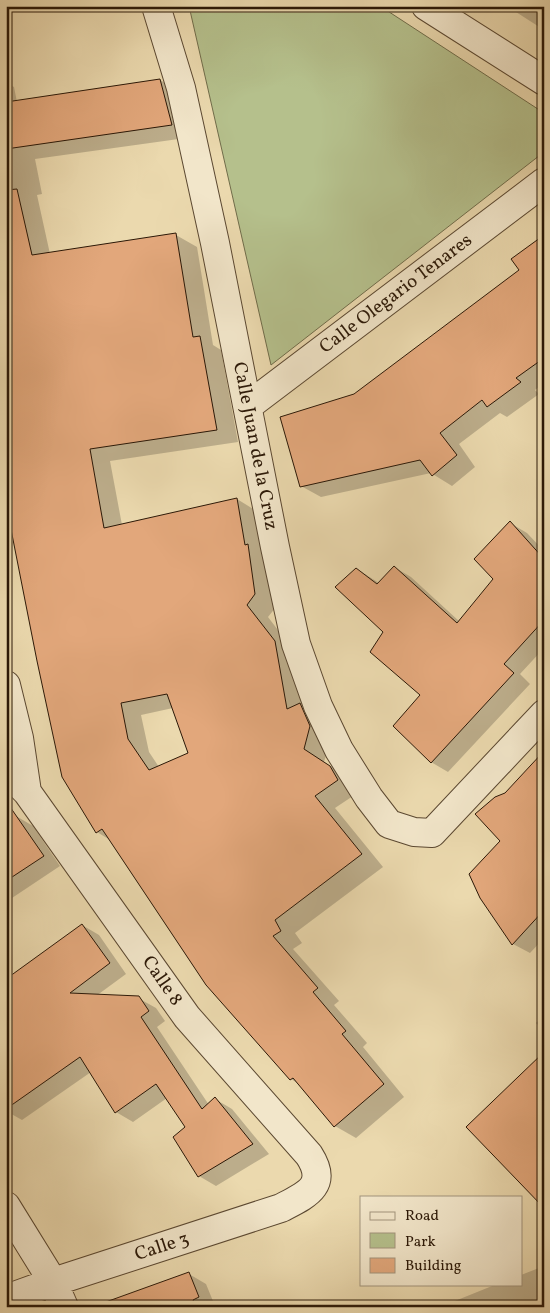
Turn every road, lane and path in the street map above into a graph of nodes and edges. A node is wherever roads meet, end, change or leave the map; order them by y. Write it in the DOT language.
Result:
graph roads {
  1 [pos="156,6"];
  2 [pos="426,6"];
  3 [pos="544,82"];
  4 [pos="544,182"];
  5 [pos="248,406"];
  6 [pos="6,685"];
  7 [pos="544,714"];
  8 [pos="6,771"];
  9 [pos="27,792"];
  10 [pos="314,1186"];
  11 [pos="6,1206"];
  12 [pos="53,1282"];
  13 [pos="6,1299"];
  14 [pos="64,1307"];
  1 -- 5 [label="street, Calle Juan de la Cruz"];
  2 -- 3 [label="street"];
  4 -- 5 [label="street, Calle Olegario Tenares"];
  5 -- 7 [label="street, Calle Juan de la Cruz"];
  6 -- 9 [label="street"];
  8 -- 9 [label="street, Calle 8"];
  9 -- 10 [label="street, Calle 8"];
  10 -- 12 [label="street, Calle 3"];
  11 -- 12 [label="street"];
  12 -- 13 [label="street, Calle 3"];
  12 -- 14 [label="street"];
}
